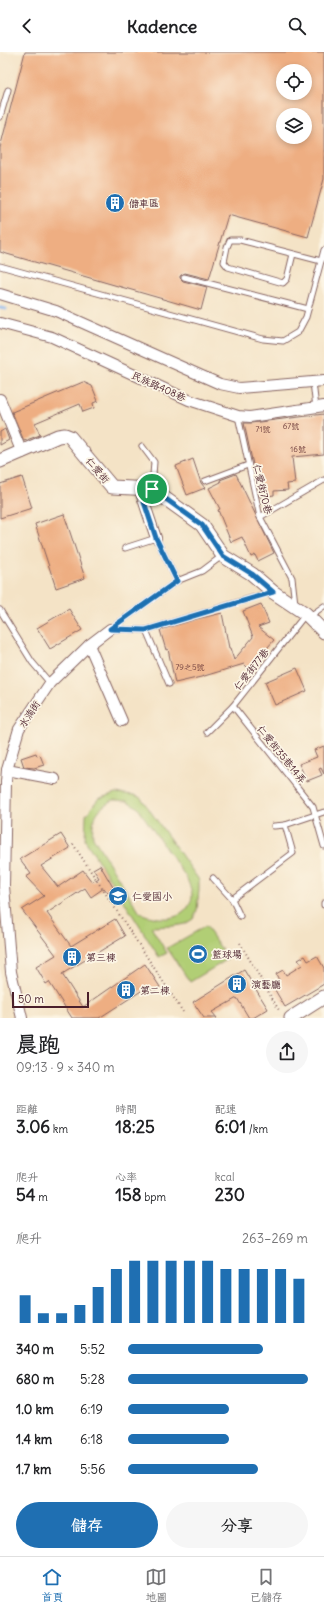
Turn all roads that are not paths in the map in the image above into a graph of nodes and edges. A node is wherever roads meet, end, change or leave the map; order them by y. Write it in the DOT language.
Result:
graph roads {
  1 [pos="8,90"];
  2 [pos="0,117"];
  3 [pos="324,250"];
  4 [pos="293,254"];
  5 [pos="321,261"];
  6 [pos="0,266"];
  7 [pos="184,277"];
  8 [pos="0,294"];
  9 [pos="308,309"];
  10 [pos="0,323"];
  11 [pos="324,381"];
  12 [pos="313,382"];
  13 [pos="0,399"];
  14 [pos="320,407"];
  15 [pos="238,416"];
  16 [pos="142,446"];
  17 [pos="22,453"];
  18 [pos="0,461"];
  19 [pos="248,465"];
  20 [pos="324,480"];
  21 [pos="205,481"];
  22 [pos="139,487"];
  23 [pos="152,489"];
  24 [pos="260,517"];
  25 [pos="156,538"];
  26 [pos="125,548"];
  27 [pos="223,556"];
  28 [pos="177,581"];
  29 [pos="273,592"];
  30 [pos="324,606"];
  31 [pos="0,610"];
  32 [pos="304,613"];
  33 [pos="110,629"];
  34 [pos="146,630"];
  35 [pos="324,632"];
  36 [pos="89,645"];
  37 [pos="50,683"];
  38 [pos="169,684"];
  39 [pos="233,706"];
  40 [pos="122,721"];
  41 [pos="207,732"];
  42 [pos="7,770"];
  43 [pos="55,779"];
  44 [pos="324,812"];
  45 [pos="314,815"];
  46 [pos="284,825"];
  47 [pos="274,826"];
  48 [pos="324,846"];
  49 [pos="213,878"];
  50 [pos="232,899"];
  51 [pos="240,916"];
  52 [pos="324,997"];
  53 [pos="286,1015"];
  54 [pos="22,1018"];
  1 -- 2 [label="lane"];
  3 -- 5 [label="lane"];
  4 -- 4 [label="lane"];
  4 -- 5 [label="lane"];
  5 -- 9 [label="lane"];
  6 -- 9 [label="lane"];
  7 -- 9 [label="lane"];
  8 -- 12 [label="street"];
  10 -- 15 [label="street, 民族路408巷"];
  11 -- 12 [label="street"];
  12 -- 14 [label="lane"];
  13 -- 17 [label="street"];
  14 -- 15 [label="street, 民族路408巷"];
  15 -- 19 [label="lane, 仁愛街70巷"];
  16 -- 23 [label="lane"];
  17 -- 18 [label="street, 仁愛街"];
  17 -- 22 [label="street, 仁愛街"];
  19 -- 21 [label="lane"];
  19 -- 24 [label="lane, 仁愛街70巷"];
  20 -- 24 [label="lane"];
  22 -- 23 [label="street, 仁愛街"];
  22 -- 25 [label="street"];
  23 -- 27 [label="street, 仁愛街"];
  24 -- 32 [label="lane, 仁愛街70巷"];
  25 -- 26 [label="lane"];
  25 -- 28 [label="lane"];
  27 -- 28 [label="lane"];
  27 -- 29 [label="street, 仁愛街"];
  28 -- 33 [label="lane"];
  29 -- 32 [label="street, 仁愛街"];
  29 -- 34 [label="lane"];
  30 -- 32 [label="lane, 仁愛街77巷"];
  31 -- 37 [label="lane"];
  32 -- 35 [label="street, 仁愛街"];
  32 -- 39 [label="lane, 仁愛街77巷"];
  33 -- 34 [label="lane"];
  33 -- 36 [label="street, 水湳街"];
  34 -- 38 [label="lane"];
  36 -- 37 [label="street, 水湳街"];
  36 -- 40 [label="street"];
  37 -- 42 [label="street, 水湳街"];
  39 -- 41 [label="lane, 仁愛街77巷"];
  39 -- 45 [label="lane, 仁愛街35巷14弄"];
  42 -- 43 [label="street"];
  42 -- 54 [label="street, 水湳街"];
  44 -- 45 [label="lane"];
  45 -- 46 [label="lane"];
  45 -- 48 [label="lane, 仁愛街35巷14弄"];
  46 -- 47 [label="lane"];
  46 -- 50 [label="lane"];
  49 -- 50 [label="lane"];
  50 -- 51 [label="lane"];
  52 -- 53 [label="street"];
}
